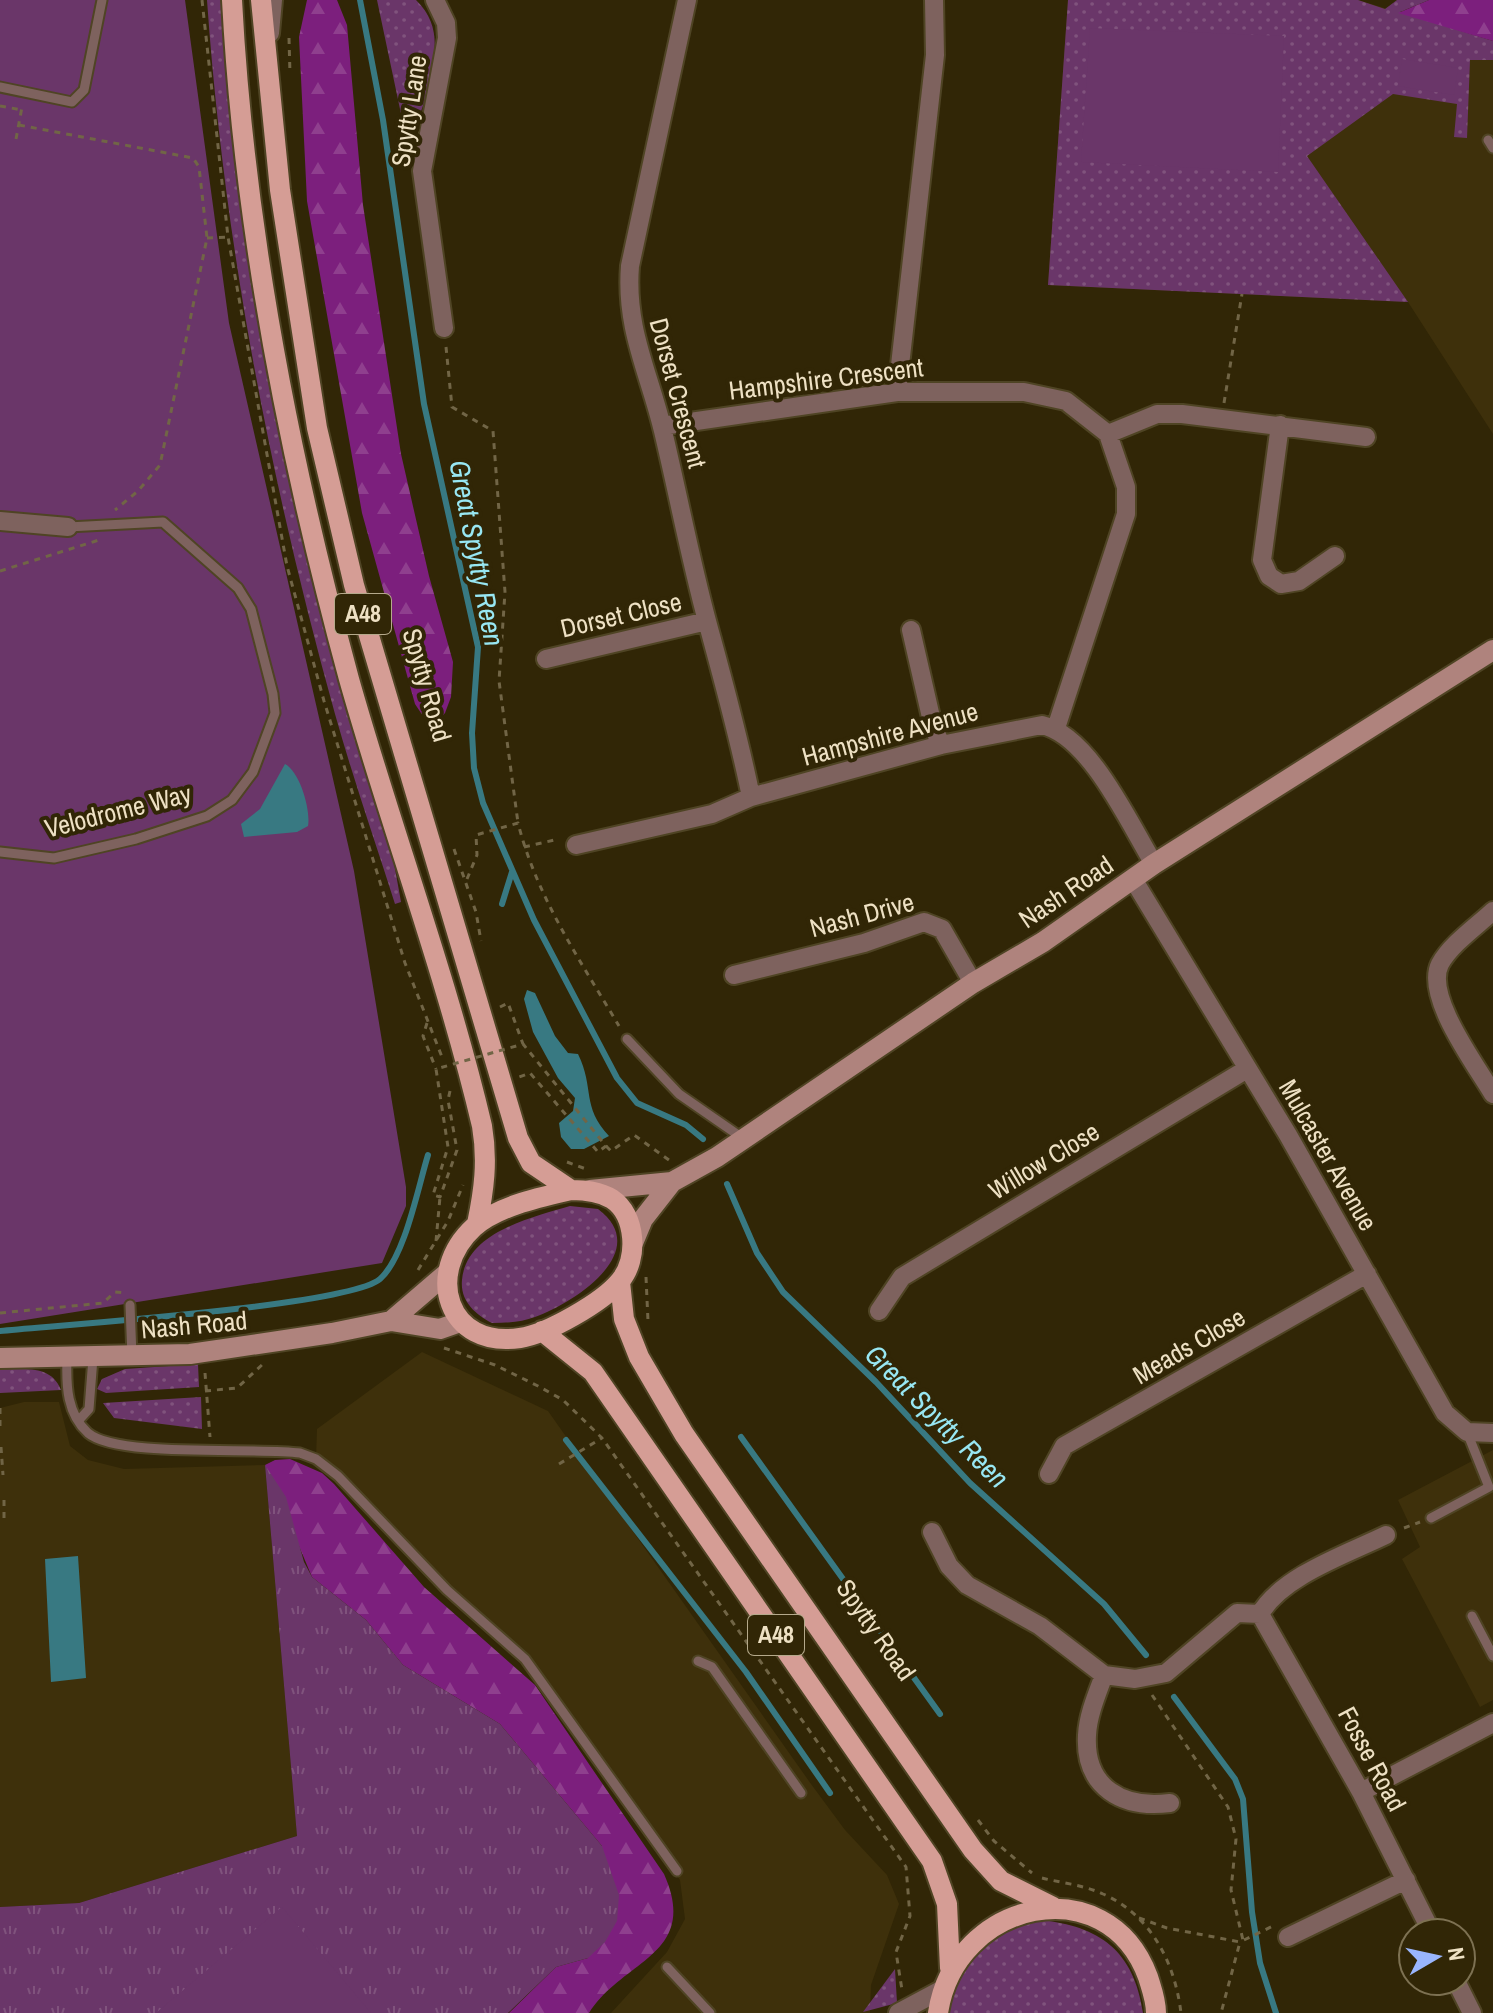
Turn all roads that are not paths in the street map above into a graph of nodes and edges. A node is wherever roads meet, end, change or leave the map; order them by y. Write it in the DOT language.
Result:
graph roads {
  1 [pos="102,0"];
  2 [pos="232,0"];
  3 [pos="261,0"];
  4 [pos="273,0"];
  5 [pos="435,0"];
  6 [pos="687,0"];
  7 [pos="934,0"];
  8 [pos="266,67"];
  9 [pos="0,87"];
  10 [pos="444,328"];
  11 [pos="897,392"];
  12 [pos="1280,425"];
  13 [pos="662,426"];
  14 [pos="1108,434"];
  15 [pos="1366,437"];
  16 [pos="0,521"];
  17 [pos="68,527"];
  18 [pos="1335,556"];
  19 [pos="707,621"];
  20 [pos="911,630"];
  21 [pos="1493,650"];
  22 [pos="546,659"];
  23 [pos="1056,728"];
  24 [pos="941,745"];
  25 [pos="751,797"];
  26 [pos="576,845"];
  27 [pos="0,852"];
  28 [pos="1154,864"];
  29 [pos="1133,879"];
  30 [pos="1493,911"];
  31 [pos="734,975"];
  32 [pos="973,983"];
  33 [pos="627,1039"];
  34 [pos="1247,1069"];
  35 [pos="1493,1094"];
  36 [pos="741,1137"];
  37 [pos="680,1178"];
  38 [pos="586,1184"];
  39 [pos="477,1224"];
  40 [pos="633,1243"];
  41 [pos="447,1273"];
  42 [pos="1367,1274"];
  43 [pos="620,1282"];
  44 [pos="130,1305"];
  45 [pos="879,1311"];
  46 [pos="391,1321"];
  47 [pos="460,1322"];
  48 [pos="542,1331"];
  49 [pos="132,1357"];
  50 [pos="0,1358"];
  51 [pos="93,1358"];
  52 [pos="67,1359"];
  53 [pos="79,1420"];
  54 [pos="1467,1432"];
  55 [pos="1493,1433"];
  56 [pos="1049,1474"];
  57 [pos="1491,1486"];
  58 [pos="1431,1518"];
  59 [pos="932,1532"];
  60 [pos="1386,1535"];
  61 [pos="1260,1614"];
  62 [pos="1472,1616"];
  63 [pos="1493,1656"];
  64 [pos="698,1661"];
  65 [pos="1104,1675"];
  66 [pos="1493,1723"];
  67 [pos="1361,1792"];
  68 [pos="801,1793"];
  69 [pos="1170,1803"];
  70 [pos="677,1871"];
  71 [pos="1406,1880"];
  72 [pos="1053,1907"];
  73 [pos="1424,1917"];
  74 [pos="1288,1937"];
  75 [pos="667,1967"];
  76 [pos="950,1968"];
  77 [pos="941,1990"];
  78 [pos="900,2006"];
  79 [pos="710,2013"];
  80 [pos="938,2013"];
  81 [pos="1156,2013"];
  1 -- 9 [label="lane"];
  2 -- 39 [label="main road, A48"];
  3 -- 8 [label="main road, Spytty Road / A48"];
  4 -- 8 [label="street"];
  5 -- 10 [label="street, Spytty Lane"];
  6 -- 13 [label="street, Dorset Crescent"];
  7 -- 11 [label="street"];
  8 -- 38 [label="main road, Spytty Road / A48"];
  11 -- 13 [label="street, Hampshire Crescent"];
  11 -- 14 [label="street, Hampshire Crescent"];
  12 -- 14 [label="street"];
  12 -- 15 [label="street"];
  12 -- 18 [label="street"];
  13 -- 19 [label="street, Dorset Crescent"];
  14 -- 23 [label="street"];
  16 -- 17 [label="street, Velodrome Way"];
  17 -- 27 [label="lane, Velodrome Way"];
  19 -- 22 [label="street, Dorset Close"];
  19 -- 25 [label="street, Dorset Crescent"];
  20 -- 24 [label="street"];
  21 -- 28 [label="street, Nash Road"];
  23 -- 24 [label="street, Hampshire Avenue"];
  23 -- 28 [label="street"];
  24 -- 25 [label="street, Hampshire Avenue"];
  25 -- 26 [label="street, Hampshire Avenue"];
  28 -- 29 [label="street, Nash Road"];
  29 -- 32 [label="street, Nash Road"];
  29 -- 34 [label="street, Mulcaster Avenue"];
  30 -- 35 [label="street"];
  31 -- 32 [label="street, Nash Drive"];
  32 -- 36 [label="street, Nash Road"];
  33 -- 36 [label="lane"];
  34 -- 42 [label="street, Mulcaster Avenue"];
  34 -- 45 [label="street, Willow Close"];
  36 -- 37 [label="street, Nash Road"];
  37 -- 38 [label="street, Nash Road"];
  37 -- 40 [label="street, Nash Road"];
  38 -- 39 [label="main road, A48"];
  38 -- 40 [label="main road, A48"];
  39 -- 41 [label="main road, A48"];
  40 -- 43 [label="main road, A48"];
  41 -- 46 [label="street"];
  41 -- 47 [label="main road"];
  42 -- 54 [label="street, Mulcaster Avenue"];
  42 -- 56 [label="street, Meads Close"];
  43 -- 48 [label="main road"];
  43 -- 72 [label="main road, Spytty Road / A48"];
  44 -- 49 [label="lane"];
  46 -- 47 [label="street, Nash Road"];
  46 -- 49 [label="street, Nash Road"];
  47 -- 48 [label="main road"];
  48 -- 76 [label="main road, A48"];
  49 -- 51 [label="street, Nash Road"];
  50 -- 52 [label="street, Nash Road"];
  51 -- 52 [label="street, Nash Road"];
  51 -- 53 [label="lane"];
  52 -- 53 [label="lane"];
  53 -- 70 [label="lane"];
  54 -- 55 [label="street"];
  54 -- 57 [label="lane"];
  57 -- 58 [label="lane"];
  59 -- 65 [label="street"];
  60 -- 61 [label="street"];
  61 -- 65 [label="street"];
  61 -- 67 [label="street, Fosse Road"];
  62 -- 63 [label="lane"];
  64 -- 68 [label="lane"];
  65 -- 69 [label="street"];
  66 -- 67 [label="street"];
  67 -- 71 [label="street, Fosse Road"];
  71 -- 73 [label="street, Fosse Road"];
  71 -- 74 [label="street"];
  72 -- 76 [label="main road, A48"];
  72 -- 81 [label="main road, A48"];
  75 -- 79 [label="lane"];
  76 -- 77 [label="main road, A48"];
  77 -- 78 [label="street"];
  77 -- 80 [label="main road, A48"];
}
